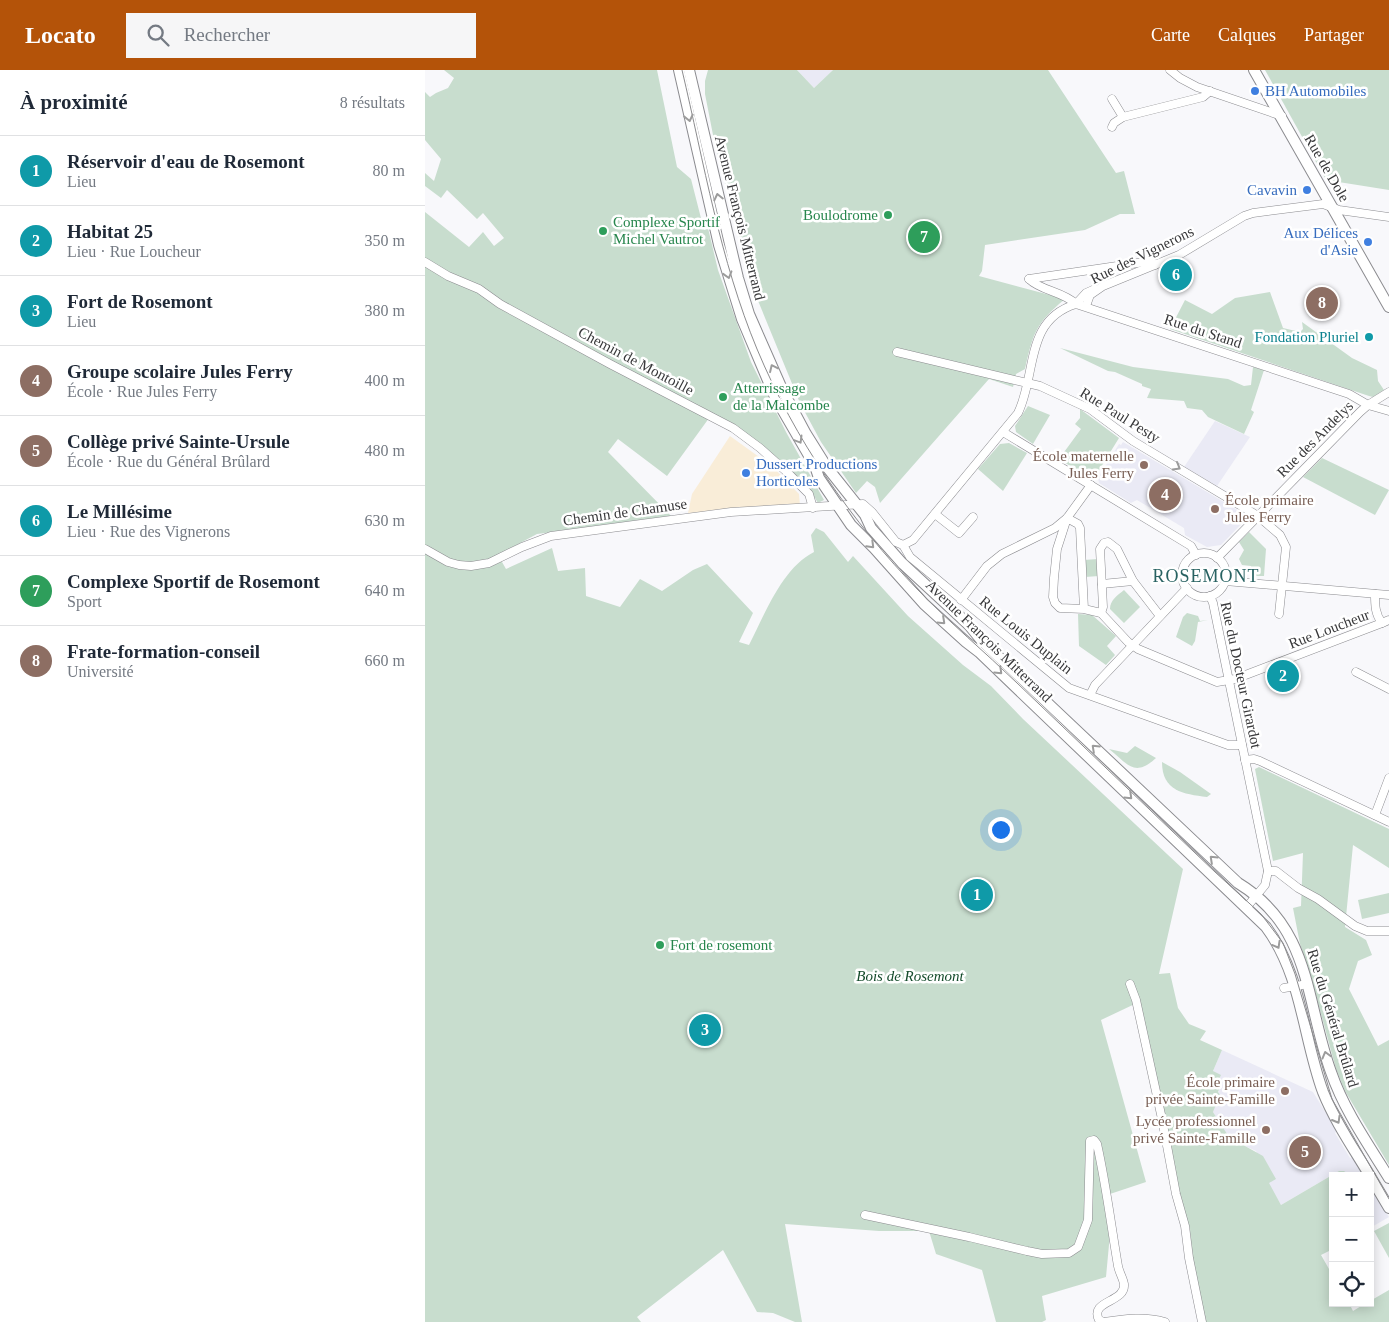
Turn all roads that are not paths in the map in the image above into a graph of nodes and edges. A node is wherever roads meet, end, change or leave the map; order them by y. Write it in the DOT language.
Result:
graph roads {
  1 [pos="679,70"];
  2 [pos="689,70"];
  3 [pos="1170,70"];
  4 [pos="1255,70"];
  5 [pos="1258,70"];
  6 [pos="1210,91"];
  7 [pos="1112,99"];
  8 [pos="1279,115"];
  9 [pos="1123,117"];
  10 [pos="1113,127"];
  11 [pos="1293,129"];
  12 [pos="1335,209"];
  13 [pos="1389,217"];
  14 [pos="425,262"];
  15 [pos="1155,265"];
  16 [pos="1103,286"];
  17 [pos="1389,298"];
  18 [pos="1076,304"];
  19 [pos="1086,306"];
  20 [pos="1389,307"];
  21 [pos="897,352"];
  22 [pos="1028,382"];
  23 [pos="1389,392"];
  24 [pos="1368,404"];
  25 [pos="1389,410"];
  26 [pos="1003,432"];
  27 [pos="1091,485"];
  28 [pos="855,503"];
  29 [pos="837,505"];
  30 [pos="813,508"];
  31 [pos="935,514"];
  32 [pos="1258,516"];
  33 [pos="973,517"];
  34 [pos="1067,518"];
  35 [pos="903,546"];
  36 [pos="425,549"];
  37 [pos="1196,555"];
  38 [pos="1217,558"];
  39 [pos="1133,581"];
  40 [pos="1225,581"];
  41 [pos="1102,584"];
  42 [pos="1282,586"];
  43 [pos="1187,588"];
  44 [pos="1375,594"];
  45 [pos="1389,595"];
  46 [pos="1210,596"];
  47 [pos="961,600"];
  48 [pos="1084,609"];
  49 [pos="1101,613"];
  50 [pos="1279,614"];
  51 [pos="1159,616"];
  52 [pos="1386,622"];
  53 [pos="1132,646"];
  54 [pos="1357,672"];
  55 [pos="1229,681"];
  56 [pos="1389,689"];
  57 [pos="1090,695"];
  58 [pos="1242,746"];
  59 [pos="1245,760"];
  60 [pos="1389,778"];
  61 [pos="1375,815"];
  62 [pos="1389,822"];
  63 [pos="1268,871"];
  64 [pos="1257,896"];
  65 [pos="1246,908"];
  66 [pos="1389,931"];
  67 [pos="1130,984"];
  68 [pos="1308,984"];
  69 [pos="1289,988"];
  70 [pos="1368,1172"];
  71 [pos="1389,1178"];
  72 [pos="1374,1183"];
  73 [pos="1389,1208"];
  74 [pos="865,1215"];
  75 [pos="1165,1322"];
  76 [pos="1202,1322"];
  1 -- 29 [label="main road, Avenue François Mitterrand, one-way"];
  28 -- 2 [label="main road, Avenue François Mitterrand, one-way"];
  3 -- 6 [label="street"];
  4 -- 8 [label="main road, Rue de Dole"];
  5 -- 11 [label="main road, Rue de Dole"];
  6 -- 8 [label="street"];
  6 -- 9 [label="street"];
  7 -- 9 [label="street"];
  8 -- 11 [label="street"];
  8 -- 12 [label="main road, Rue de Dole"];
  9 -- 10 [label="street"];
  11 -- 12 [label="main road, Rue de Dole"];
  12 -- 13 [label="street, Rue des Vignerons"];
  12 -- 15 [label="street, Rue des Vignerons"];
  12 -- 17 [label="main road, Rue de Dole"];
  12 -- 20 [label="main road, Rue de Dole"];
  14 -- 30 [label="street, Chemin de Montoille"];
  15 -- 16 [label="street, Rue des Vignerons"];
  15 -- 18 [label="street, Rue des Vignerons"];
  16 -- 18 [label="street"];
  16 -- 19 [label="street, Rue des Vignerons"];
  18 -- 19 [label="street, Rue des Vignerons"];
  18 -- 22 [label="street"];
  19 -- 24 [label="street, Rue du Stand"];
  21 -- 22 [label="street, Rue Paul Pesty"];
  22 -- 26 [label="street"];
  22 -- 32 [label="street, Rue Paul Pesty, one-way"];
  23 -- 24 [label="street, Rue des Andelys"];
  24 -- 25 [label="street, Rue du Stand"];
  24 -- 32 [label="street, Rue des Andelys"];
  26 -- 27 [label="street"];
  26 -- 31 [label="street"];
  27 -- 34 [label="street"];
  27 -- 37 [label="street"];
  28 -- 29 [label="street, Chemin de Chamuse"];
  28 -- 35 [label="street, Rue Louis Duplain"];
  64 -- 28 [label="main road, Avenue François Mitterrand, one-way"];
  29 -- 30 [label="street, Chemin de Chamuse"];
  29 -- 65 [label="main road, Avenue François Mitterrand, one-way"];
  30 -- 36 [label="street, Chemin de Chamuse"];
  31 -- 33 [label="street"];
  31 -- 35 [label="street"];
  32 -- 38 [label="street, Rue des Andelys"];
  32 -- 42 [label="street, Rue Paul Pesty"];
  34 -- 47 [label="street"];
  34 -- 48 [label="street"];
  34 -- 48 [label="street"];
  35 -- 47 [label="street, Rue Louis Duplain"];
  37 -- 38 [label="street"];
  37 -- 43 [label="street"];
  38 -- 40 [label="street"];
  39 -- 41 [label="street"];
  39 -- 41 [label="street"];
  39 -- 51 [label="street"];
  40 -- 42 [label="street"];
  40 -- 46 [label="street"];
  41 -- 49 [label="street"];
  42 -- 44 [label="street"];
  42 -- 50 [label="street, Rue Paul Pesty"];
  43 -- 46 [label="street"];
  43 -- 51 [label="street"];
  44 -- 45 [label="street"];
  44 -- 52 [label="street"];
  46 -- 55 [label="street, Rue du Docteur Girardot"];
  47 -- 57 [label="street, Rue Louis Duplain"];
  48 -- 49 [label="street"];
  49 -- 53 [label="street"];
  51 -- 53 [label="street"];
  52 -- 55 [label="street, Rue Loucheur"];
  53 -- 55 [label="street"];
  53 -- 57 [label="street"];
  54 -- 56 [label="street"];
  55 -- 58 [label="street, Rue du Docteur Girardot"];
  57 -- 58 [label="street, Rue Louis Duplain"];
  58 -- 59 [label="street, Rue du Docteur Girardot"];
  59 -- 61 [label="street"];
  59 -- 63 [label="street"];
  60 -- 61 [label="street"];
  61 -- 62 [label="street"];
  63 -- 64 [label="street"];
  63 -- 66 [label="street"];
  64 -- 65 [label="street"];
  64 -- 68 [label="main road, Rue du Général Brûlard"];
  65 -- 69 [label="main road, Rue du Général Brûlard, one-way"];
  67 -- 76 [label="street"];
  68 -- 69 [label="street"];
  71 -- 68 [label="main road, Rue du Général Brûlard, one-way"];
  69 -- 70 [label="main road, Rue du Général Brûlard, one-way"];
  72 -- 73 [label="main road, Rue du Général Brûlard"];
  74 -- 75 [label="street"];
}
